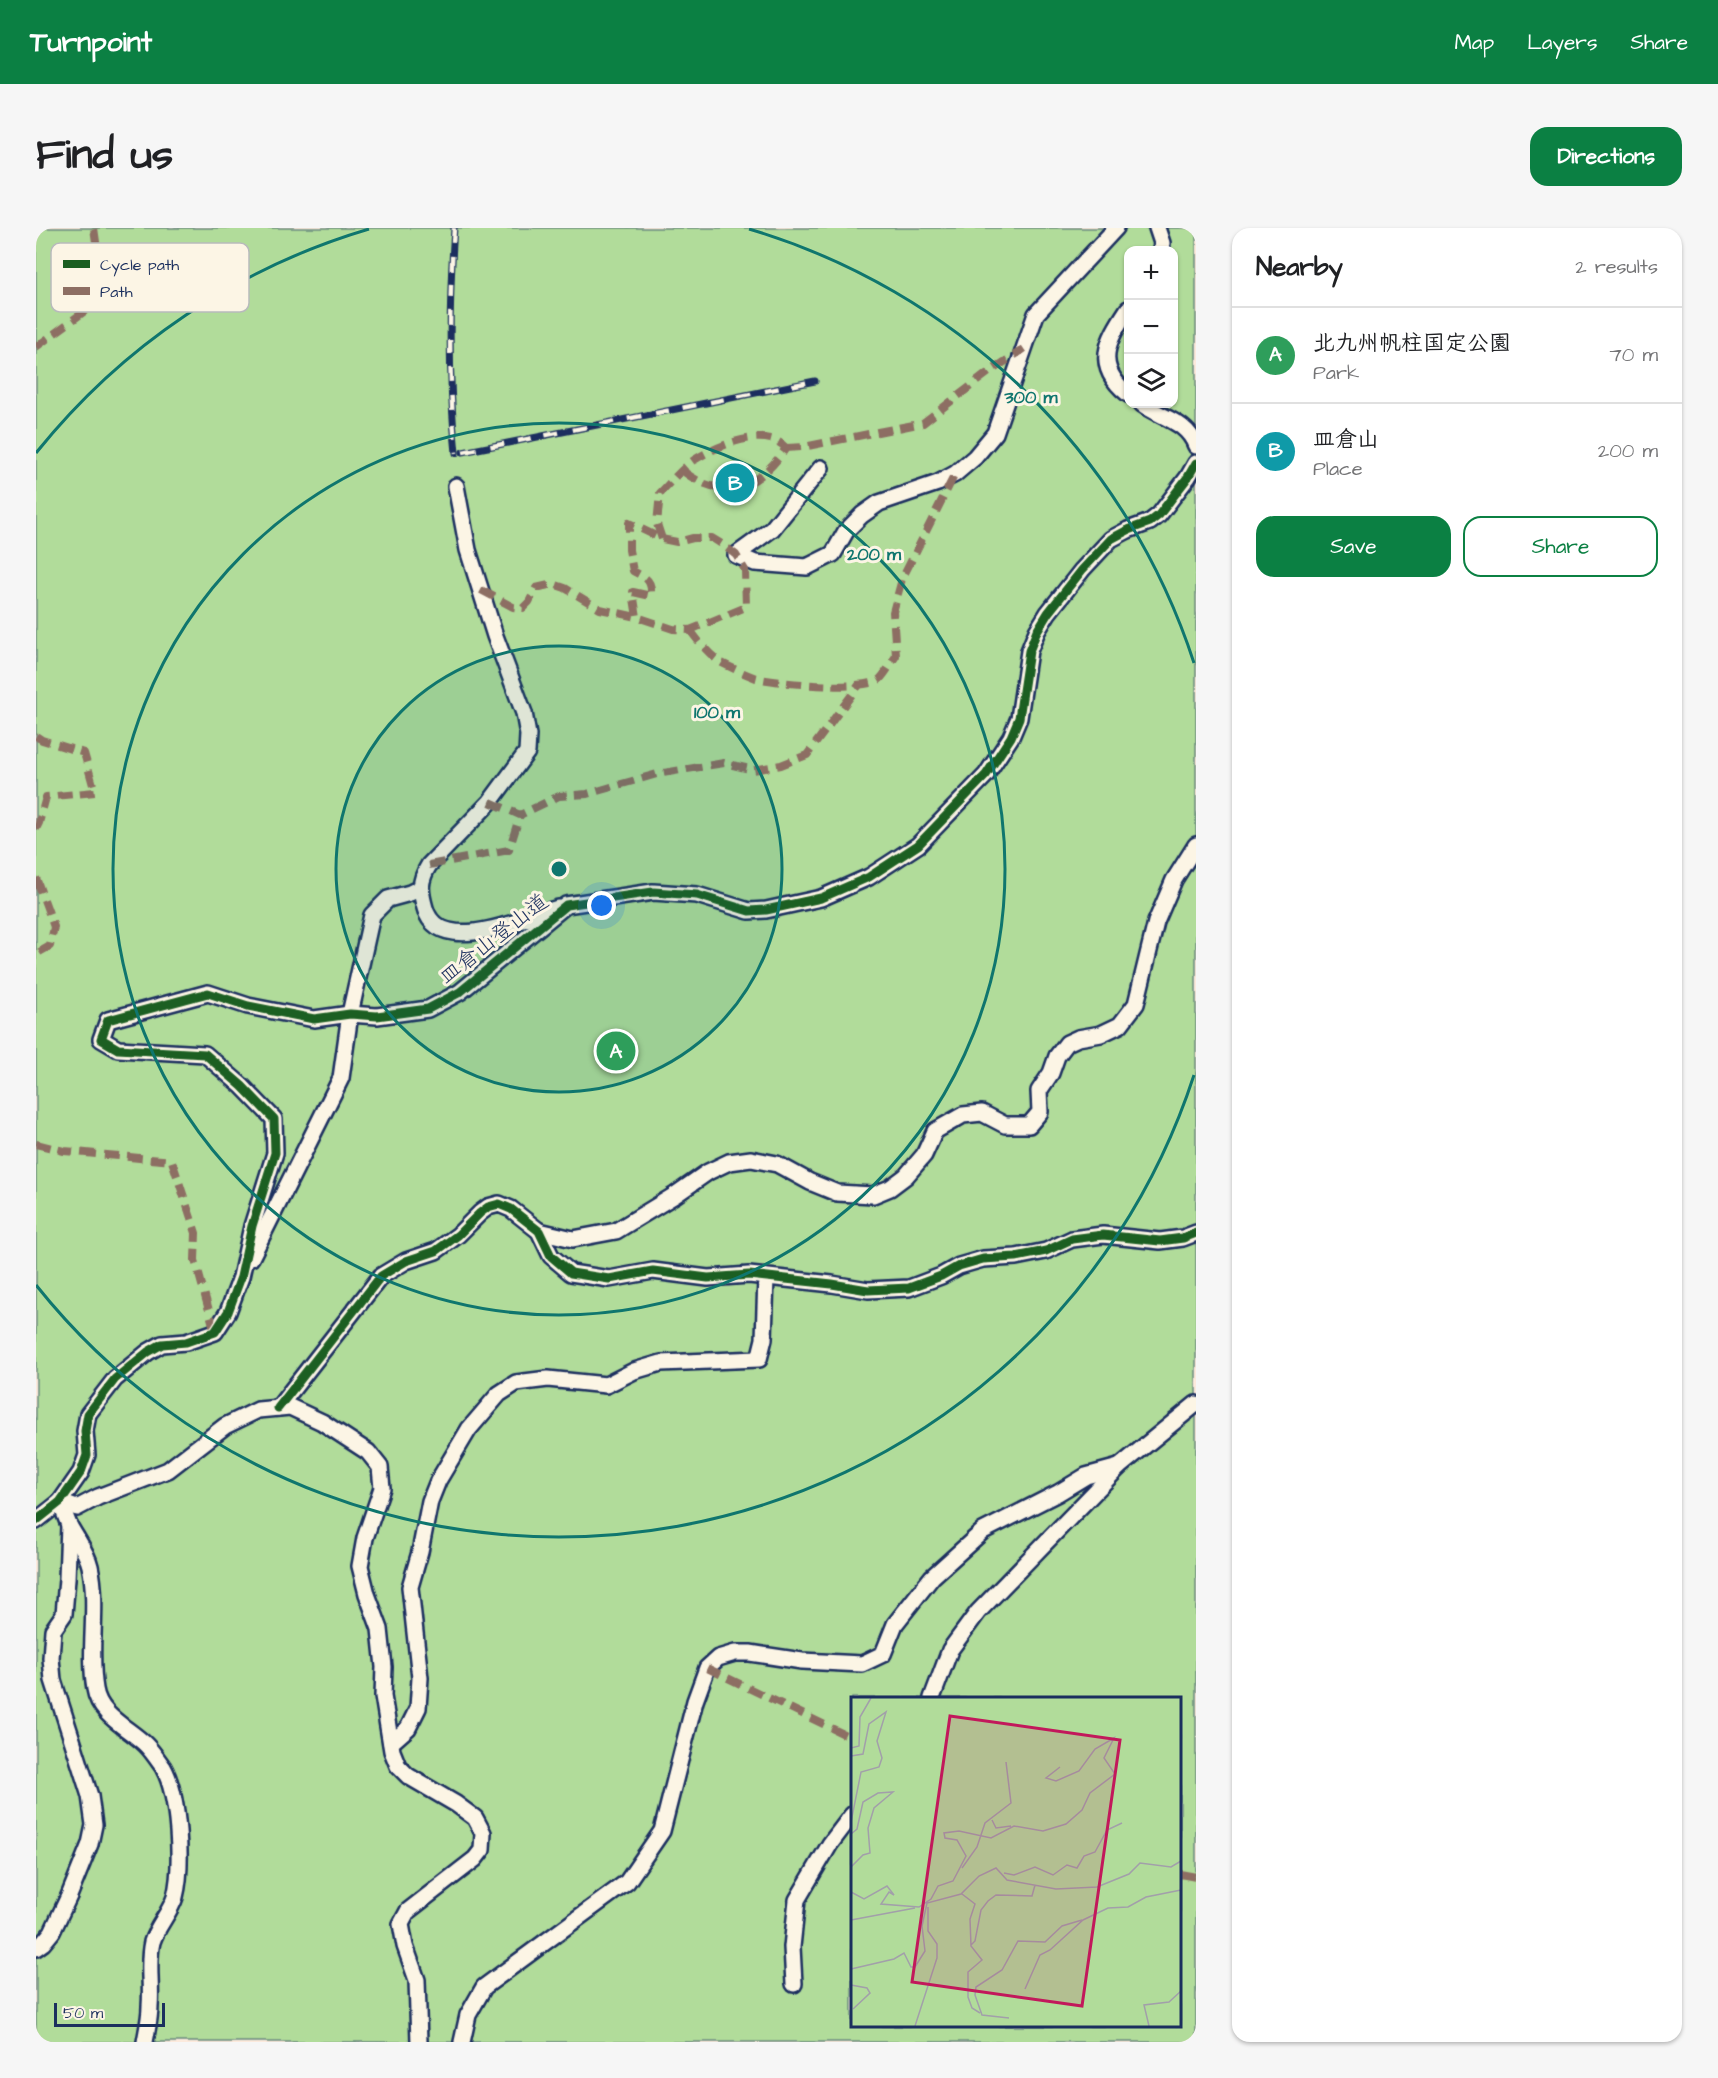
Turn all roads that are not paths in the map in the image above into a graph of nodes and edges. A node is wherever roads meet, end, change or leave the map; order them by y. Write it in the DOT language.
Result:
graph roads {
  1 [pos="1116,228"];
  2 [pos="1157,228"];
  3 [pos="1162,246"];
  4 [pos="1124,315"];
  5 [pos="1124,391"];
  6 [pos="1150,408"];
  7 [pos="1196,446"];
  8 [pos="1196,463"];
  9 [pos="821,468"];
  10 [pos="456,486"];
  11 [pos="1196,845"];
  12 [pos="420,888"];
  13 [pos="566,905"];
  14 [pos="350,1014"];
  15 [pos="539,1231"];
  16 [pos="1196,1233"];
  17 [pos="241,1277"];
  18 [pos="766,1277"];
  19 [pos="1196,1404"];
  20 [pos="278,1408"];
  21 [pos="1119,1467"];
  22 [pos="60,1502"];
  23 [pos="36,1521"];
  24 [pos="69,1525"];
  25 [pos="932,1697"];
  26 [pos="391,1743"];
  27 [pos="851,1816"];
  28 [pos="36,1948"];
  29 [pos="794,1984"];
  30 [pos="145,2042"];
  31 [pos="419,2042"];
  32 [pos="462,2042"];
  1 -- 9 [label="street"];
  2 -- 3 [label="street"];
  4 -- 5 [label="street"];
  6 -- 7 [label="street"];
  8 -- 13 [label="street, 皿倉山登山道"];
  10 -- 12 [label="street"];
  11 -- 15 [label="street"];
  12 -- 13 [label="street"];
  12 -- 14 [label="street"];
  13 -- 14 [label="street, 皿倉山登山道"];
  14 -- 17 [label="street"];
  14 -- 17 [label="street, 皿倉山登山道"];
  15 -- 18 [label="street"];
  15 -- 20 [label="street"];
  16 -- 18 [label="street"];
  17 -- 22 [label="street, 皿倉山登山道"];
  18 -- 26 [label="street"];
  19 -- 21 [label="street"];
  20 -- 22 [label="street"];
  20 -- 26 [label="street"];
  21 -- 25 [label="street"];
  21 -- 32 [label="street"];
  22 -- 23 [label="street, 皿倉山登山道"];
  22 -- 24 [label="street"];
  24 -- 28 [label="street"];
  24 -- 30 [label="street"];
  26 -- 31 [label="street"];
  27 -- 29 [label="street"];
}
